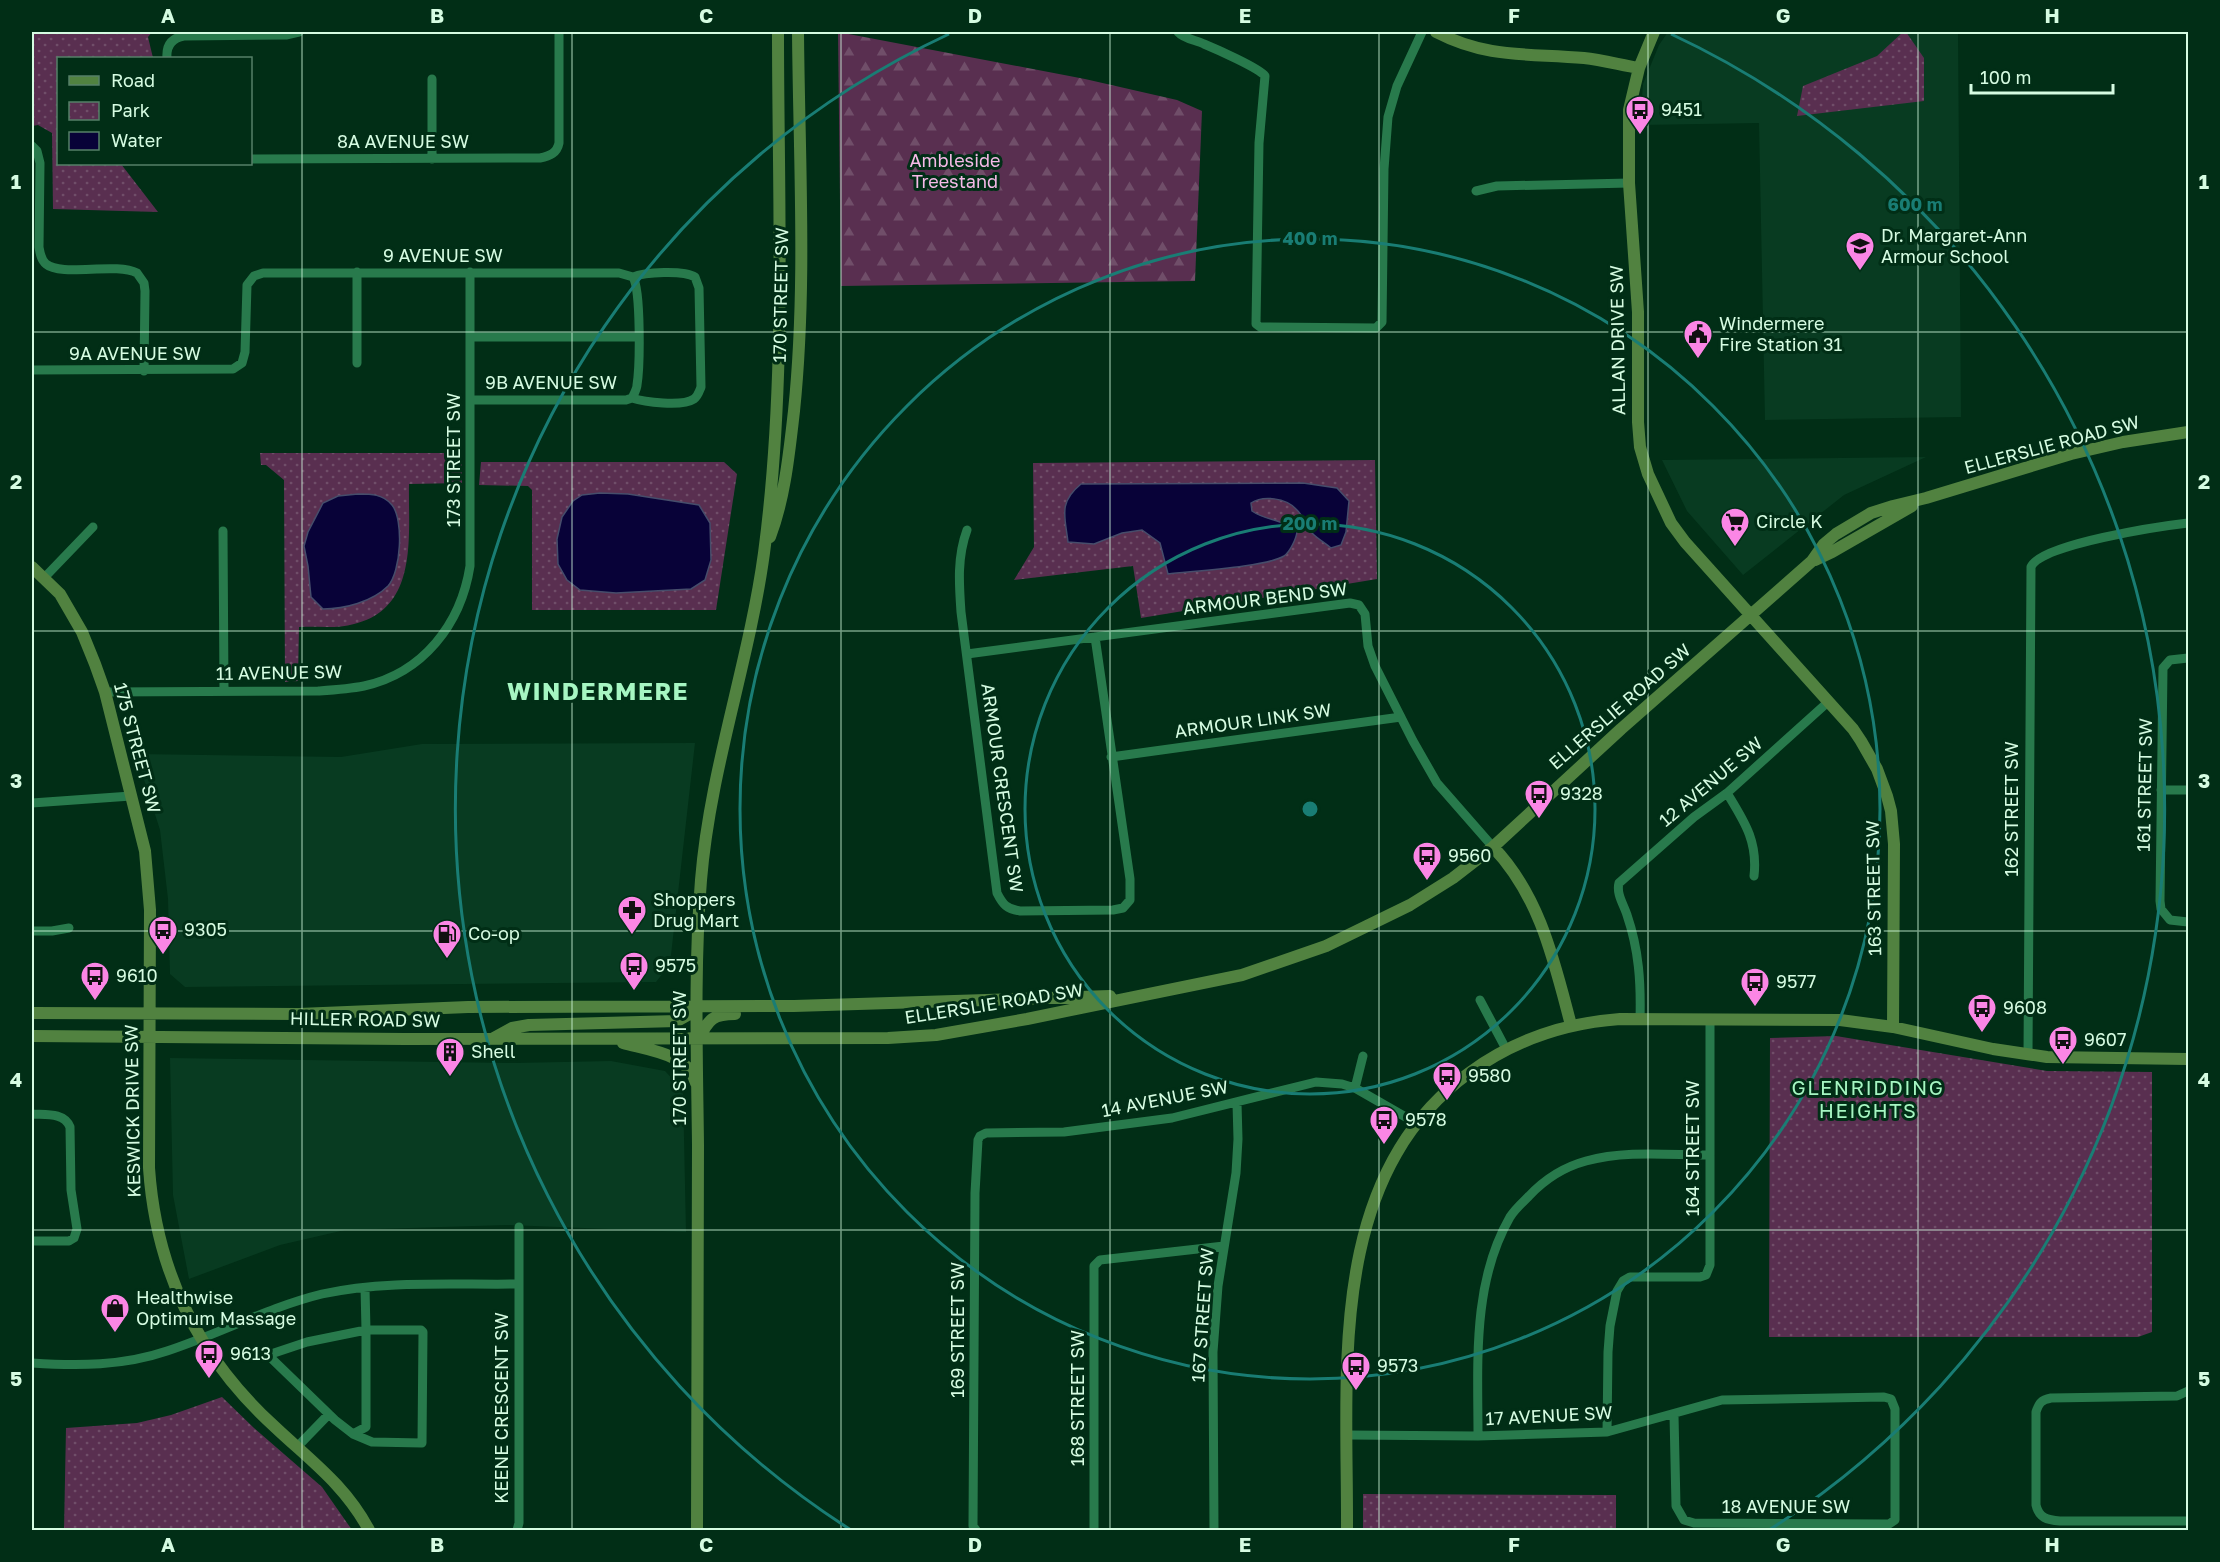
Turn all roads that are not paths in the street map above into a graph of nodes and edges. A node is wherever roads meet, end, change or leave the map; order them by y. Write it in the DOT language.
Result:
graph roads {
  1 [pos="299,32"];
  2 [pos="559,32"];
  3 [pos="778,32"];
  4 [pos="798,32"];
  5 [pos="1178,32"];
  6 [pos="1422,32"];
  7 [pos="1436,32"];
  8 [pos="1654,32"];
  9 [pos="167,57"];
  10 [pos="1639,68"];
  11 [pos="432,80"];
  12 [pos="32,146"];
  13 [pos="252,159"];
  14 [pos="432,159"];
  15 [pos="1629,183"];
  16 [pos="1476,191"];
  17 [pos="357,272"];
  18 [pos="470,272"];
  19 [pos="633,277"];
  20 [pos="471,337"];
  21 [pos="638,337"];
  22 [pos="357,363"];
  23 [pos="238,366"];
  24 [pos="32,370"];
  25 [pos="144,370"];
  26 [pos="632,398"];
  27 [pos="470,400"];
  28 [pos="2188,432"];
  29 [pos="2188,523"];
  30 [pos="93,527"];
  31 [pos="967,530"];
  32 [pos="223,531"];
  33 [pos="764,555"];
  34 [pos="32,567"];
  35 [pos="44,578"];
  36 [pos="1751,617"];
  37 [pos="1095,636"];
  38 [pos="440,641"];
  39 [pos="967,654"];
  40 [pos="2188,658"];
  41 [pos="224,691"];
  42 [pos="105,692"];
  43 [pos="1828,702"];
  44 [pos="1401,717"];
  45 [pos="1111,757"];
  46 [pos="2161,790"];
  47 [pos="2188,790"];
  48 [pos="1727,793"];
  49 [pos="131,796"];
  50 [pos="32,803"];
  51 [pos="1493,848"];
  52 [pos="1754,876"];
  53 [pos="2188,922"];
  54 [pos="69,928"];
  55 [pos="32,931"];
  56 [pos="1150,994"];
  57 [pos="1480,1000"];
  58 [pos="914,1003"];
  59 [pos="698,1006"];
  60 [pos="32,1013"];
  61 [pos="149,1013"];
  62 [pos="1640,1019"];
  63 [pos="1710,1020"];
  64 [pos="1571,1025"];
  65 [pos="1893,1028"];
  66 [pos="32,1036"];
  67 [pos="149,1036"];
  68 [pos="492,1039"];
  69 [pos="608,1039"];
  70 [pos="698,1039"];
  71 [pos="1506,1049"];
  72 [pos="2028,1055"];
  73 [pos="1363,1056"];
  74 [pos="2188,1059"];
  75 [pos="1355,1088"];
  76 [pos="698,1093"];
  77 [pos="1237,1103"];
  78 [pos="32,1114"];
  79 [pos="1416,1122"];
  80 [pos="980,1136"];
  81 [pos="1710,1155"];
  82 [pos="519,1227"];
  83 [pos="32,1241"];
  84 [pos="1224,1246"];
  85 [pos="518,1284"];
  86 [pos="365,1288"];
  87 [pos="366,1330"];
  88 [pos="201,1339"];
  89 [pos="32,1363"];
  90 [pos="2188,1391"];
  91 [pos="328,1414"];
  92 [pos="1674,1414"];
  93 [pos="1607,1432"];
  94 [pos="353,1434"];
  95 [pos="1348,1436"];
  96 [pos="1478,1436"];
  97 [pos="297,1447"];
  98 [pos="2188,1521"];
  99 [pos="1889,1524"];
  100 [pos="974,1528"];
  101 [pos="369,1530"];
  102 [pos="517,1530"];
  103 [pos="697,1530"];
  104 [pos="1094,1530"];
  105 [pos="1214,1530"];
  106 [pos="1347,1530"];
  1 -- 9 [label="street"];
  2 -- 14 [label="street, 8A AVENUE SW"];
  3 -- 33 [label="main road, 170 STREET SW"];
  4 -- 33 [label="main road, 170 STREET SW"];
  5 -- 6 [label="street"];
  7 -- 10 [label="main road"];
  8 -- 10 [label="main road, ALLAN DRIVE SW"];
  10 -- 15 [label="main road, ALLAN DRIVE SW"];
  11 -- 14 [label="street"];
  12 -- 25 [label="street"];
  13 -- 14 [label="street, 8A AVENUE SW"];
  15 -- 16 [label="street"];
  15 -- 36 [label="main road, ALLAN DRIVE SW"];
  17 -- 18 [label="street, 9 AVENUE SW"];
  17 -- 22 [label="street"];
  17 -- 23 [label="street, 9 AVENUE SW"];
  18 -- 19 [label="street, 9 AVENUE SW"];
  18 -- 20 [label="street, 173 STREET SW"];
  19 -- 21 [label="street"];
  19 -- 26 [label="street, 9 AVENUE SW"];
  20 -- 21 [label="street"];
  20 -- 27 [label="street, 173 STREET SW"];
  21 -- 26 [label="street"];
  23 -- 25 [label="street, 9A AVENUE SW"];
  24 -- 25 [label="street, 9A AVENUE SW"];
  26 -- 27 [label="street, 9B AVENUE SW"];
  27 -- 38 [label="street, 173 STREET SW"];
  28 -- 36 [label="main road, ELLERSLIE ROAD SW"];
  29 -- 72 [label="street, 162 STREET SW"];
  30 -- 35 [label="street"];
  31 -- 39 [label="street, ARMOUR CRESCENT SW"];
  32 -- 41 [label="street"];
  33 -- 59 [label="main road, 170 STREET SW"];
  34 -- 35 [label="main road, 175 STREET SW"];
  35 -- 42 [label="main road, 175 STREET SW"];
  36 -- 43 [label="main road, 163 STREET SW"];
  36 -- 51 [label="main road, ELLERSLIE ROAD SW"];
  37 -- 39 [label="street, ARMOUR BEND SW"];
  37 -- 44 [label="street, ARMOUR BEND SW"];
  37 -- 45 [label="street, ARMOUR CRESCENT SW"];
  38 -- 41 [label="street, 11 AVENUE SW"];
  39 -- 45 [label="street, ARMOUR CRESCENT SW"];
  40 -- 46 [label="street, 161 STREET SW"];
  41 -- 42 [label="street, 11 AVENUE SW"];
  42 -- 49 [label="main road, 175 STREET SW"];
  43 -- 48 [label="street, 12 AVENUE SW"];
  43 -- 65 [label="main road, 163 STREET SW"];
  44 -- 45 [label="street, ARMOUR LINK SW"];
  44 -- 51 [label="street, ARMOUR BEND SW"];
  46 -- 47 [label="street"];
  46 -- 53 [label="street, 161 STREET SW"];
  48 -- 52 [label="street"];
  48 -- 62 [label="street, 12 AVENUE SW"];
  49 -- 50 [label="street"];
  49 -- 61 [label="main road, 175 STREET SW"];
  51 -- 56 [label="main road, ELLERSLIE ROAD SW"];
  51 -- 64 [label="main road"];
  54 -- 55 [label="street"];
  56 -- 58 [label="main road, ELLERSLIE ROAD SW"];
  56 -- 70 [label="main road, ELLERSLIE ROAD SW"];
  57 -- 71 [label="street"];
  58 -- 59 [label="main road, ELLERSLIE ROAD SW"];
  58 -- 70 [label="main road"];
  59 -- 61 [label="main road, HILLER ROAD SW"];
  59 -- 68 [label="main road"];
  59 -- 70 [label="main road, 170 STREET SW"];
  60 -- 61 [label="main road, HILLER ROAD SW"];
  61 -- 67 [label="main road, KESWICK DRIVE SW"];
  62 -- 63 [label="main road"];
  62 -- 64 [label="main road"];
  63 -- 65 [label="main road"];
  63 -- 81 [label="street, 164 STREET SW"];
  64 -- 71 [label="main road"];
  65 -- 72 [label="main road"];
  66 -- 67 [label="main road, HILLER ROAD SW"];
  67 -- 68 [label="main road, HILLER ROAD SW"];
  67 -- 88 [label="main road, KESWICK DRIVE SW"];
  68 -- 69 [label="main road, HILLER ROAD SW"];
  69 -- 70 [label="main road, HILLER ROAD SW"];
  69 -- 76 [label="main road"];
  70 -- 76 [label="main road, 170 STREET SW"];
  71 -- 79 [label="main road"];
  72 -- 74 [label="main road"];
  73 -- 75 [label="street"];
  75 -- 77 [label="street, 14 AVENUE SW"];
  75 -- 79 [label="street, 14 AVENUE SW"];
  76 -- 103 [label="main road, 170 STREET SW"];
  77 -- 80 [label="street, 14 AVENUE SW"];
  77 -- 84 [label="street, 167 STREET SW"];
  78 -- 83 [label="street"];
  79 -- 95 [label="main road"];
  80 -- 100 [label="street, 169 STREET SW"];
  81 -- 93 [label="street, 164 STREET SW"];
  81 -- 96 [label="street"];
  82 -- 85 [label="street, KEENE CRESCENT SW"];
  84 -- 104 [label="street, 168 STREET SW"];
  84 -- 105 [label="street, 167 STREET SW"];
  85 -- 86 [label="street"];
  85 -- 102 [label="street, KEENE CRESCENT SW"];
  86 -- 87 [label="street"];
  86 -- 88 [label="street"];
  87 -- 91 [label="street"];
  87 -- 94 [label="street"];
  87 -- 94 [label="street"];
  88 -- 89 [label="street"];
  88 -- 97 [label="main road, KESWICK DRIVE SW"];
  90 -- 98 [label="street"];
  91 -- 94 [label="street"];
  91 -- 97 [label="street"];
  92 -- 93 [label="street, 17 AVENUE SW"];
  92 -- 99 [label="street, 18 AVENUE SW"];
  92 -- 99 [label="street, 17 AVENUE SW"];
  93 -- 96 [label="street, 17 AVENUE SW"];
  95 -- 96 [label="street, 17 AVENUE SW"];
  95 -- 106 [label="main road"];
  97 -- 101 [label="main road, KESWICK DRIVE SW"];
}
